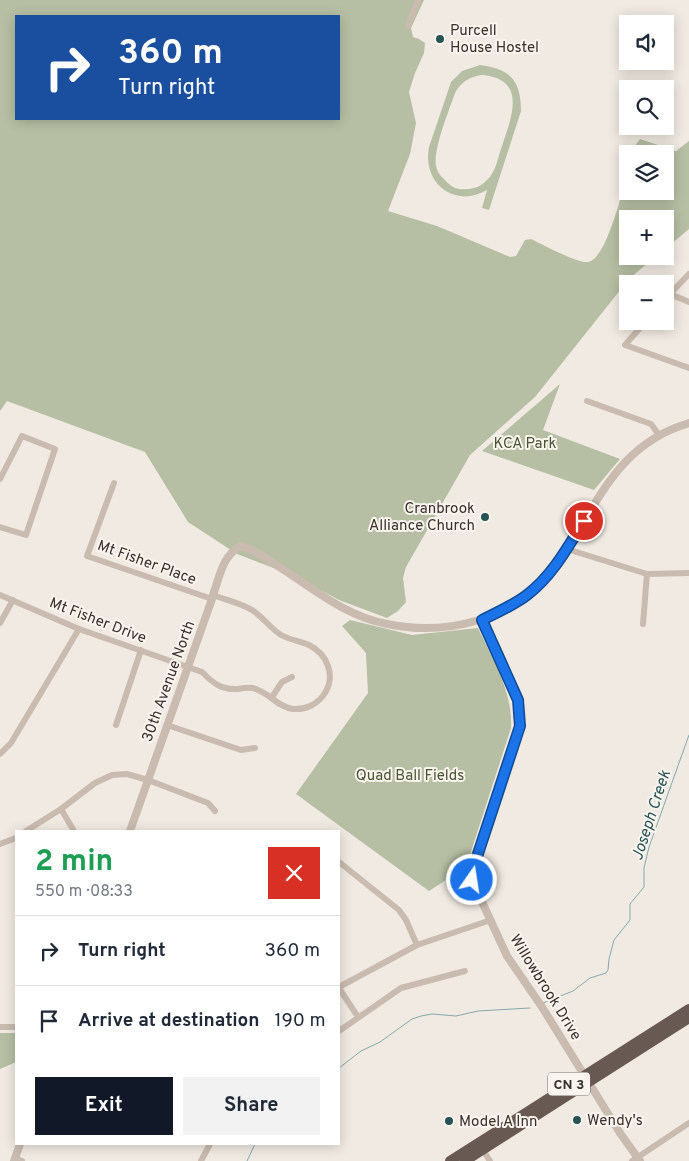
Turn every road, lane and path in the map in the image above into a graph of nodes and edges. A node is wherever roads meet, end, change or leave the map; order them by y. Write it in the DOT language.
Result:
graph roads {
  1 [pos="418,0"];
  2 [pos="408,26"];
  3 [pos="689,274"];
  4 [pos="674,290"];
  5 [pos="674,296"];
  6 [pos="689,302"];
  7 [pos="638,330"];
  8 [pos="689,368"];
  9 [pos="587,401"];
  10 [pos="689,423"];
  11 [pos="659,435"];
  12 [pos="0,478"];
  13 [pos="114,483"];
  14 [pos="0,527"];
  15 [pos="567,549"];
  16 [pos="689,573"];
  17 [pos="647,574"];
  18 [pos="0,595"];
  19 [pos="213,597"];
  20 [pos="12,600"];
  21 [pos="482,620"];
  22 [pos="0,623"];
  23 [pos="643,624"];
  24 [pos="79,629"];
  25 [pos="141,650"];
  26 [pos="188,667"];
  27 [pos="292,677"];
  28 [pos="272,697"];
  29 [pos="116,725"];
  30 [pos="167,725"];
  31 [pos="255,748"];
  32 [pos="0,754"];
  33 [pos="148,780"];
  34 [pos="61,809"];
  35 [pos="215,812"];
  36 [pos="28,830"];
  37 [pos="73,830"];
  38 [pos="130,830"];
  39 [pos="15,838"];
  40 [pos="0,844"];
  41 [pos="340,863"];
  42 [pos="491,920"];
  43 [pos="417,944"];
  44 [pos="465,971"];
  45 [pos="340,987"];
  46 [pos="340,990"];
  47 [pos="689,1009"];
  48 [pos="358,1017"];
  49 [pos="689,1018"];
  50 [pos="0,1027"];
  51 [pos="15,1027"];
  52 [pos="340,1030"];
  53 [pos="587,1078"];
  54 [pos="689,1123"];
  55 [pos="20,1145"];
  56 [pos="209,1145"];
  57 [pos="480,1146"];
  58 [pos="17,1160"];
  59 [pos="636,1160"];
  60 [pos="201,1161"];
  61 [pos="450,1161"];
  62 [pos="465,1161"];
  63 [pos="490,1161"];
  1 -- 2 [label="street"];
  3 -- 4 [label="street"];
  5 -- 6 [label="street"];
  7 -- 8 [label="street"];
  9 -- 11 [label="street"];
  10 -- 11 [label="street"];
  11 -- 15 [label="street"];
  12 -- 14 [label="street"];
  13 -- 19 [label="street, Mt Fisher Place"];
  15 -- 17 [label="street"];
  15 -- 21 [label="street"];
  16 -- 17 [label="street"];
  17 -- 23 [label="street"];
  18 -- 20 [label="street, Mt Fisher Drive"];
  19 -- 21 [label="street, 30th Avenue North"];
  19 -- 26 [label="street, 30th Avenue North"];
  19 -- 28 [label="street, Mt Fisher Drive"];
  20 -- 22 [label="street"];
  20 -- 24 [label="street, Mt Fisher Drive"];
  21 -- 42 [label="street, Willowbrook Drive"];
  24 -- 25 [label="street, Mt Fisher Drive"];
  24 -- 32 [label="street"];
  25 -- 26 [label="street, Mt Fisher Drive"];
  25 -- 29 [label="street"];
  26 -- 28 [label="street, Mt Fisher Drive"];
  26 -- 30 [label="street, 30th Avenue North"];
  27 -- 28 [label="street"];
  30 -- 31 [label="street"];
  30 -- 33 [label="street, 30th Avenue North"];
  33 -- 34 [label="street"];
  33 -- 35 [label="street"];
  33 -- 38 [label="street, 30th Avenue North"];
  34 -- 36 [label="street"];
  34 -- 37 [label="street"];
  39 -- 40 [label="street"];
  41 -- 43 [label="street"];
  42 -- 43 [label="street"];
  42 -- 53 [label="street, Willowbrook Drive"];
  43 -- 45 [label="street"];
  44 -- 48 [label="street"];
  46 -- 48 [label="street"];
  47 -- 53 [label="highway, CN 3"];
  48 -- 52 [label="street"];
  49 -- 53 [label="highway, CN 3"];
  50 -- 51 [label="street"];
  53 -- 57 [label="highway, CN 3"];
  53 -- 59 [label="street, Willowbrook Drive"];
  54 -- 59 [label="street"];
  55 -- 58 [label="street"];
  56 -- 60 [label="street"];
  57 -- 61 [label="highway, CN 3"];
  57 -- 62 [label="highway, CN 3"];
  57 -- 63 [label="street"];
}
